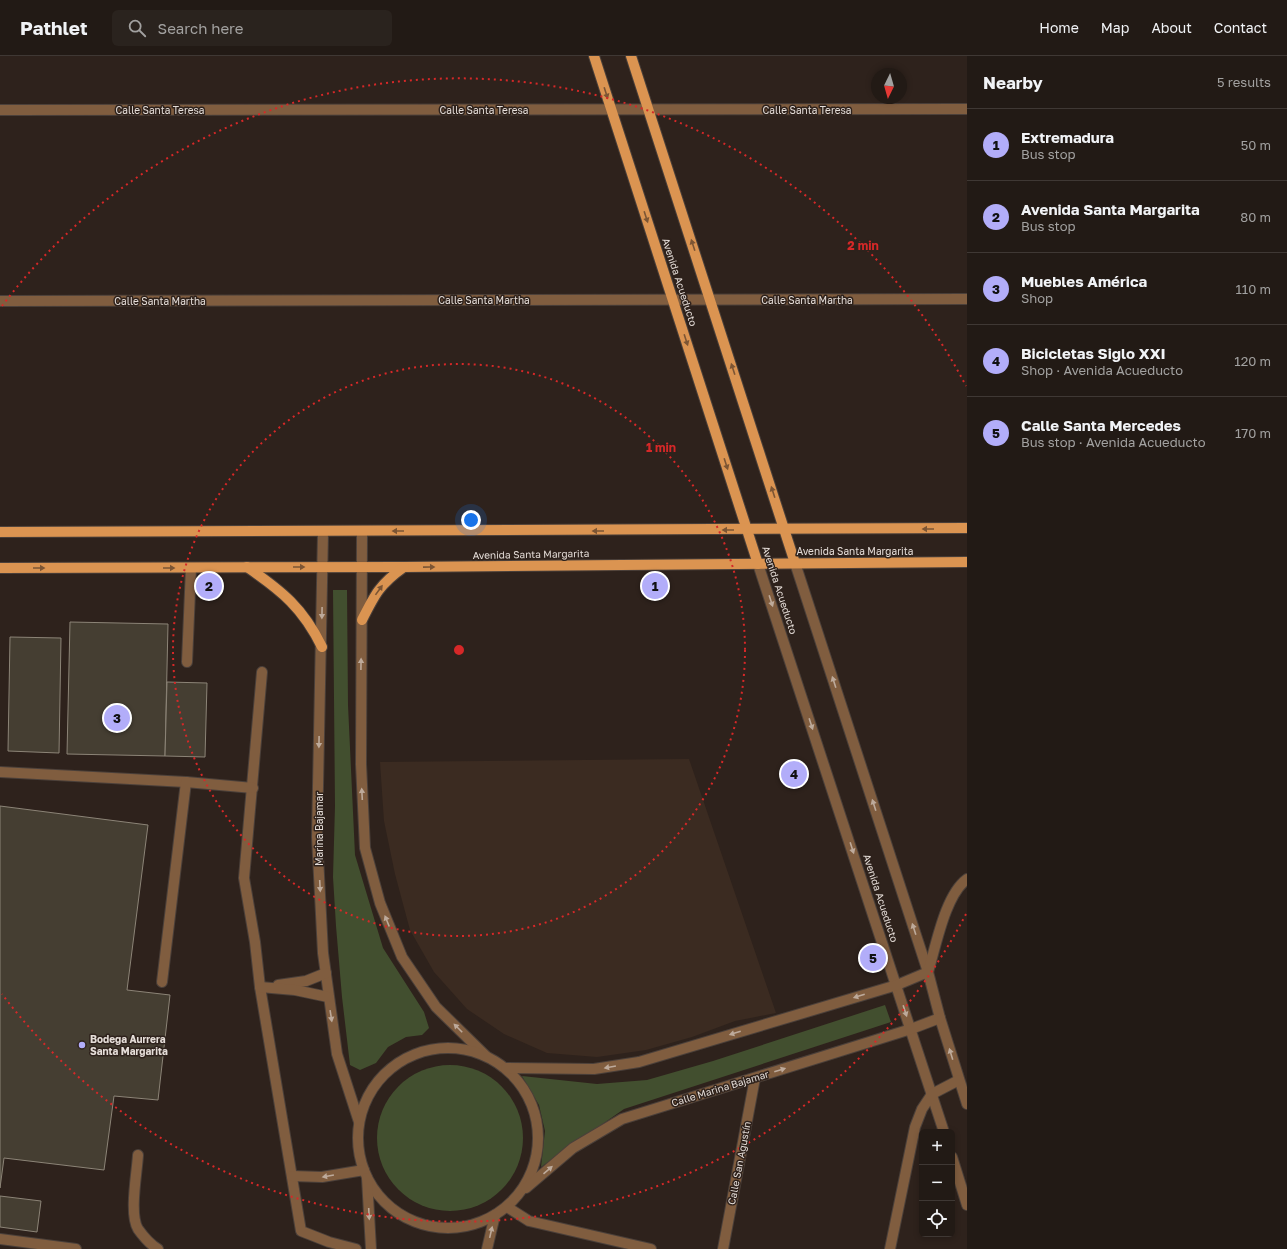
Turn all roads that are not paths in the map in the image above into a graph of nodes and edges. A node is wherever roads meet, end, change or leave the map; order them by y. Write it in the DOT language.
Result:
graph roads {
  1 [pos="594,56"];
  2 [pos="632,56"];
  3 [pos="967,109"];
  4 [pos="0,110"];
  5 [pos="611,110"];
  6 [pos="649,110"];
  7 [pos="967,299"];
  8 [pos="673,300"];
  9 [pos="711,300"];
  10 [pos="0,301"];
  11 [pos="967,528"];
  12 [pos="785,529"];
  13 [pos="747,530"];
  14 [pos="362,531"];
  15 [pos="0,532"];
  16 [pos="323,532"];
  17 [pos="967,562"];
  18 [pos="796,563"];
  19 [pos="758,564"];
  20 [pos="247,567"];
  21 [pos="323,567"];
  22 [pos="362,567"];
  23 [pos="404,567"];
  24 [pos="0,568"];
  25 [pos="191,568"];
  26 [pos="362,620"];
  27 [pos="322,646"];
  28 [pos="187,662"];
  29 [pos="262,672"];
  30 [pos="0,772"];
  31 [pos="186,782"];
  32 [pos="252,788"];
  33 [pos="967,879"];
  34 [pos="928,972"];
  35 [pos="326,973"];
  36 [pos="162,982"];
  37 [pos="897,985"];
  38 [pos="260,987"];
  39 [pos="328,996"];
  40 [pos="940,1018"];
  41 [pos="911,1029"];
  42 [pos="486,1056"];
  43 [pos="506,1068"];
  44 [pos="755,1078"];
  45 [pos="959,1080"];
  46 [pos="932,1094"];
  47 [pos="967,1104"];
  48 [pos="359,1122"];
  49 [pos="943,1129"];
  50 [pos="138,1155"];
  51 [pos="954,1165"];
  52 [pos="365,1174"];
  53 [pos="292,1176"];
  54 [pos="518,1195"];
  55 [pos="967,1205"];
  56 [pos="507,1207"];
  57 [pos="495,1215"];
  58 [pos="0,1239"];
  59 [pos="76,1249"];
  60 [pos="158,1249"];
  61 [pos="356,1249"];
  62 [pos="371,1249"];
  63 [pos="487,1249"];
  64 [pos="651,1249"];
  65 [pos="723,1249"];
  66 [pos="890,1249"];
  1 -- 5 [label="main road, Avenida Acueducto, one-way"];
  2 -- 6 [label="main road"];
  3 -- 6 [label="street, Calle Santa Teresa"];
  4 -- 5 [label="street, Calle Santa Teresa"];
  5 -- 6 [label="street, Calle Santa Teresa"];
  5 -- 8 [label="main road, Avenida Acueducto, one-way"];
  9 -- 6 [label="main road, one-way"];
  7 -- 9 [label="street, Calle Santa Martha"];
  8 -- 9 [label="street, Calle Santa Martha"];
  8 -- 10 [label="street, Calle Santa Martha"];
  8 -- 13 [label="main road, Avenida Acueducto, one-way"];
  12 -- 9 [label="main road, one-way"];
  11 -- 12 [label="main road, one-way"];
  12 -- 13 [label="main road"];
  12 -- 18 [label="main road"];
  13 -- 14 [label="main road, one-way"];
  13 -- 19 [label="main road, Avenida Acueducto"];
  14 -- 16 [label="main road"];
  14 -- 22 [label="street"];
  15 -- 16 [label="main road"];
  16 -- 21 [label="street, Marina Bajamar"];
  17 -- 18 [label="main road, Avenida Santa Margarita"];
  18 -- 19 [label="main road, Avenida Santa Margarita"];
  34 -- 18 [label="street, one-way"];
  23 -- 19 [label="main road, Avenida Santa Margarita, one-way"];
  19 -- 37 [label="street, Avenida Acueducto, one-way"];
  20 -- 21 [label="main road, Avenida Santa Margarita, one-way"];
  20 -- 25 [label="main road, Avenida Santa Margarita"];
  20 -- 27 [label="main road"];
  21 -- 22 [label="main road, Avenida Santa Margarita"];
  21 -- 27 [label="street, Marina Bajamar, one-way"];
  22 -- 23 [label="main road, Avenida Santa Margarita"];
  22 -- 26 [label="street"];
  26 -- 23 [label="main road, one-way"];
  24 -- 25 [label="main road, Avenida Santa Margarita, one-way"];
  25 -- 28 [label="street"];
  42 -- 26 [label="street, one-way"];
  27 -- 35 [label="street, Marina Bajamar, one-way"];
  29 -- 32 [label="street"];
  30 -- 31 [label="street"];
  31 -- 32 [label="street"];
  31 -- 36 [label="street"];
  32 -- 38 [label="street"];
  33 -- 34 [label="street"];
  34 -- 37 [label="street"];
  34 -- 40 [label="street"];
  35 -- 38 [label="street"];
  35 -- 39 [label="street, Marina Bajamar"];
  37 -- 41 [label="street, Avenida Acueducto, one-way"];
  37 -- 43 [label="street, one-way"];
  38 -- 39 [label="street"];
  38 -- 53 [label="street"];
  39 -- 48 [label="street, Marina Bajamar, one-way"];
  40 -- 41 [label="street, Calle Marina Bajamar"];
  45 -- 40 [label="street, one-way"];
  44 -- 41 [label="street, Calle Marina Bajamar, one-way"];
  41 -- 46 [label="street, Avenida Acueducto"];
  42 -- 43 [label="street"];
  42 -- 48 [label="street"];
  43 -- 54 [label="street"];
  54 -- 44 [label="street, Calle Marina Bajamar, one-way"];
  44 -- 65 [label="street, Calle San Agustín"];
  45 -- 46 [label="street"];
  45 -- 47 [label="street"];
  46 -- 49 [label="street, Avenida Acueducto"];
  46 -- 66 [label="street"];
  48 -- 52 [label="street"];
  50 -- 60 [label="street"];
  51 -- 55 [label="street"];
  52 -- 53 [label="street, one-way"];
  52 -- 57 [label="street"];
  52 -- 62 [label="street, one-way"];
  53 -- 61 [label="street"];
  54 -- 56 [label="street"];
  56 -- 57 [label="street"];
  56 -- 64 [label="street"];
  63 -- 57 [label="street, one-way"];
  58 -- 59 [label="street"];
}
